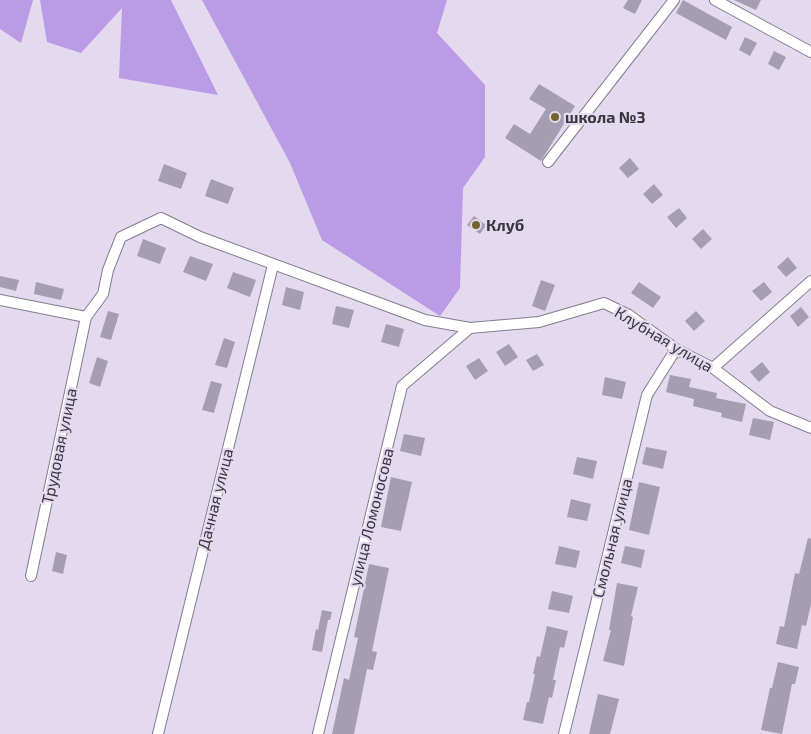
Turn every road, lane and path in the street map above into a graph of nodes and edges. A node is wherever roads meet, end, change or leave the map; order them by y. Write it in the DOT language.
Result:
graph roads {
  1 [pos="674,0"];
  2 [pos="715,0"];
  3 [pos="811,52"];
  4 [pos="548,162"];
  5 [pos="273,265"];
  6 [pos="811,281"];
  7 [pos="0,300"];
  8 [pos="86,317"];
  9 [pos="470,328"];
  10 [pos="676,349"];
  11 [pos="713,368"];
  12 [pos="811,428"];
  13 [pos="31,576"];
  14 [pos="158,734"];
  15 [pos="318,734"];
  16 [pos="564,734"];
  1 -- 4 [label="street"];
  2 -- 3 [label="street"];
  5 -- 8 [label="street, Трудовая улица"];
  5 -- 9 [label="street, Клубная улица"];
  5 -- 14 [label="street, Дачная улица"];
  6 -- 11 [label="street"];
  7 -- 8 [label="street"];
  8 -- 13 [label="street, Трудовая улица"];
  9 -- 10 [label="street, Клубная улица"];
  9 -- 15 [label="street, улица Ломоносова"];
  10 -- 11 [label="street, Клубная улица"];
  10 -- 16 [label="street, Смольная улица"];
  11 -- 12 [label="street, Клубная улица"];
}
